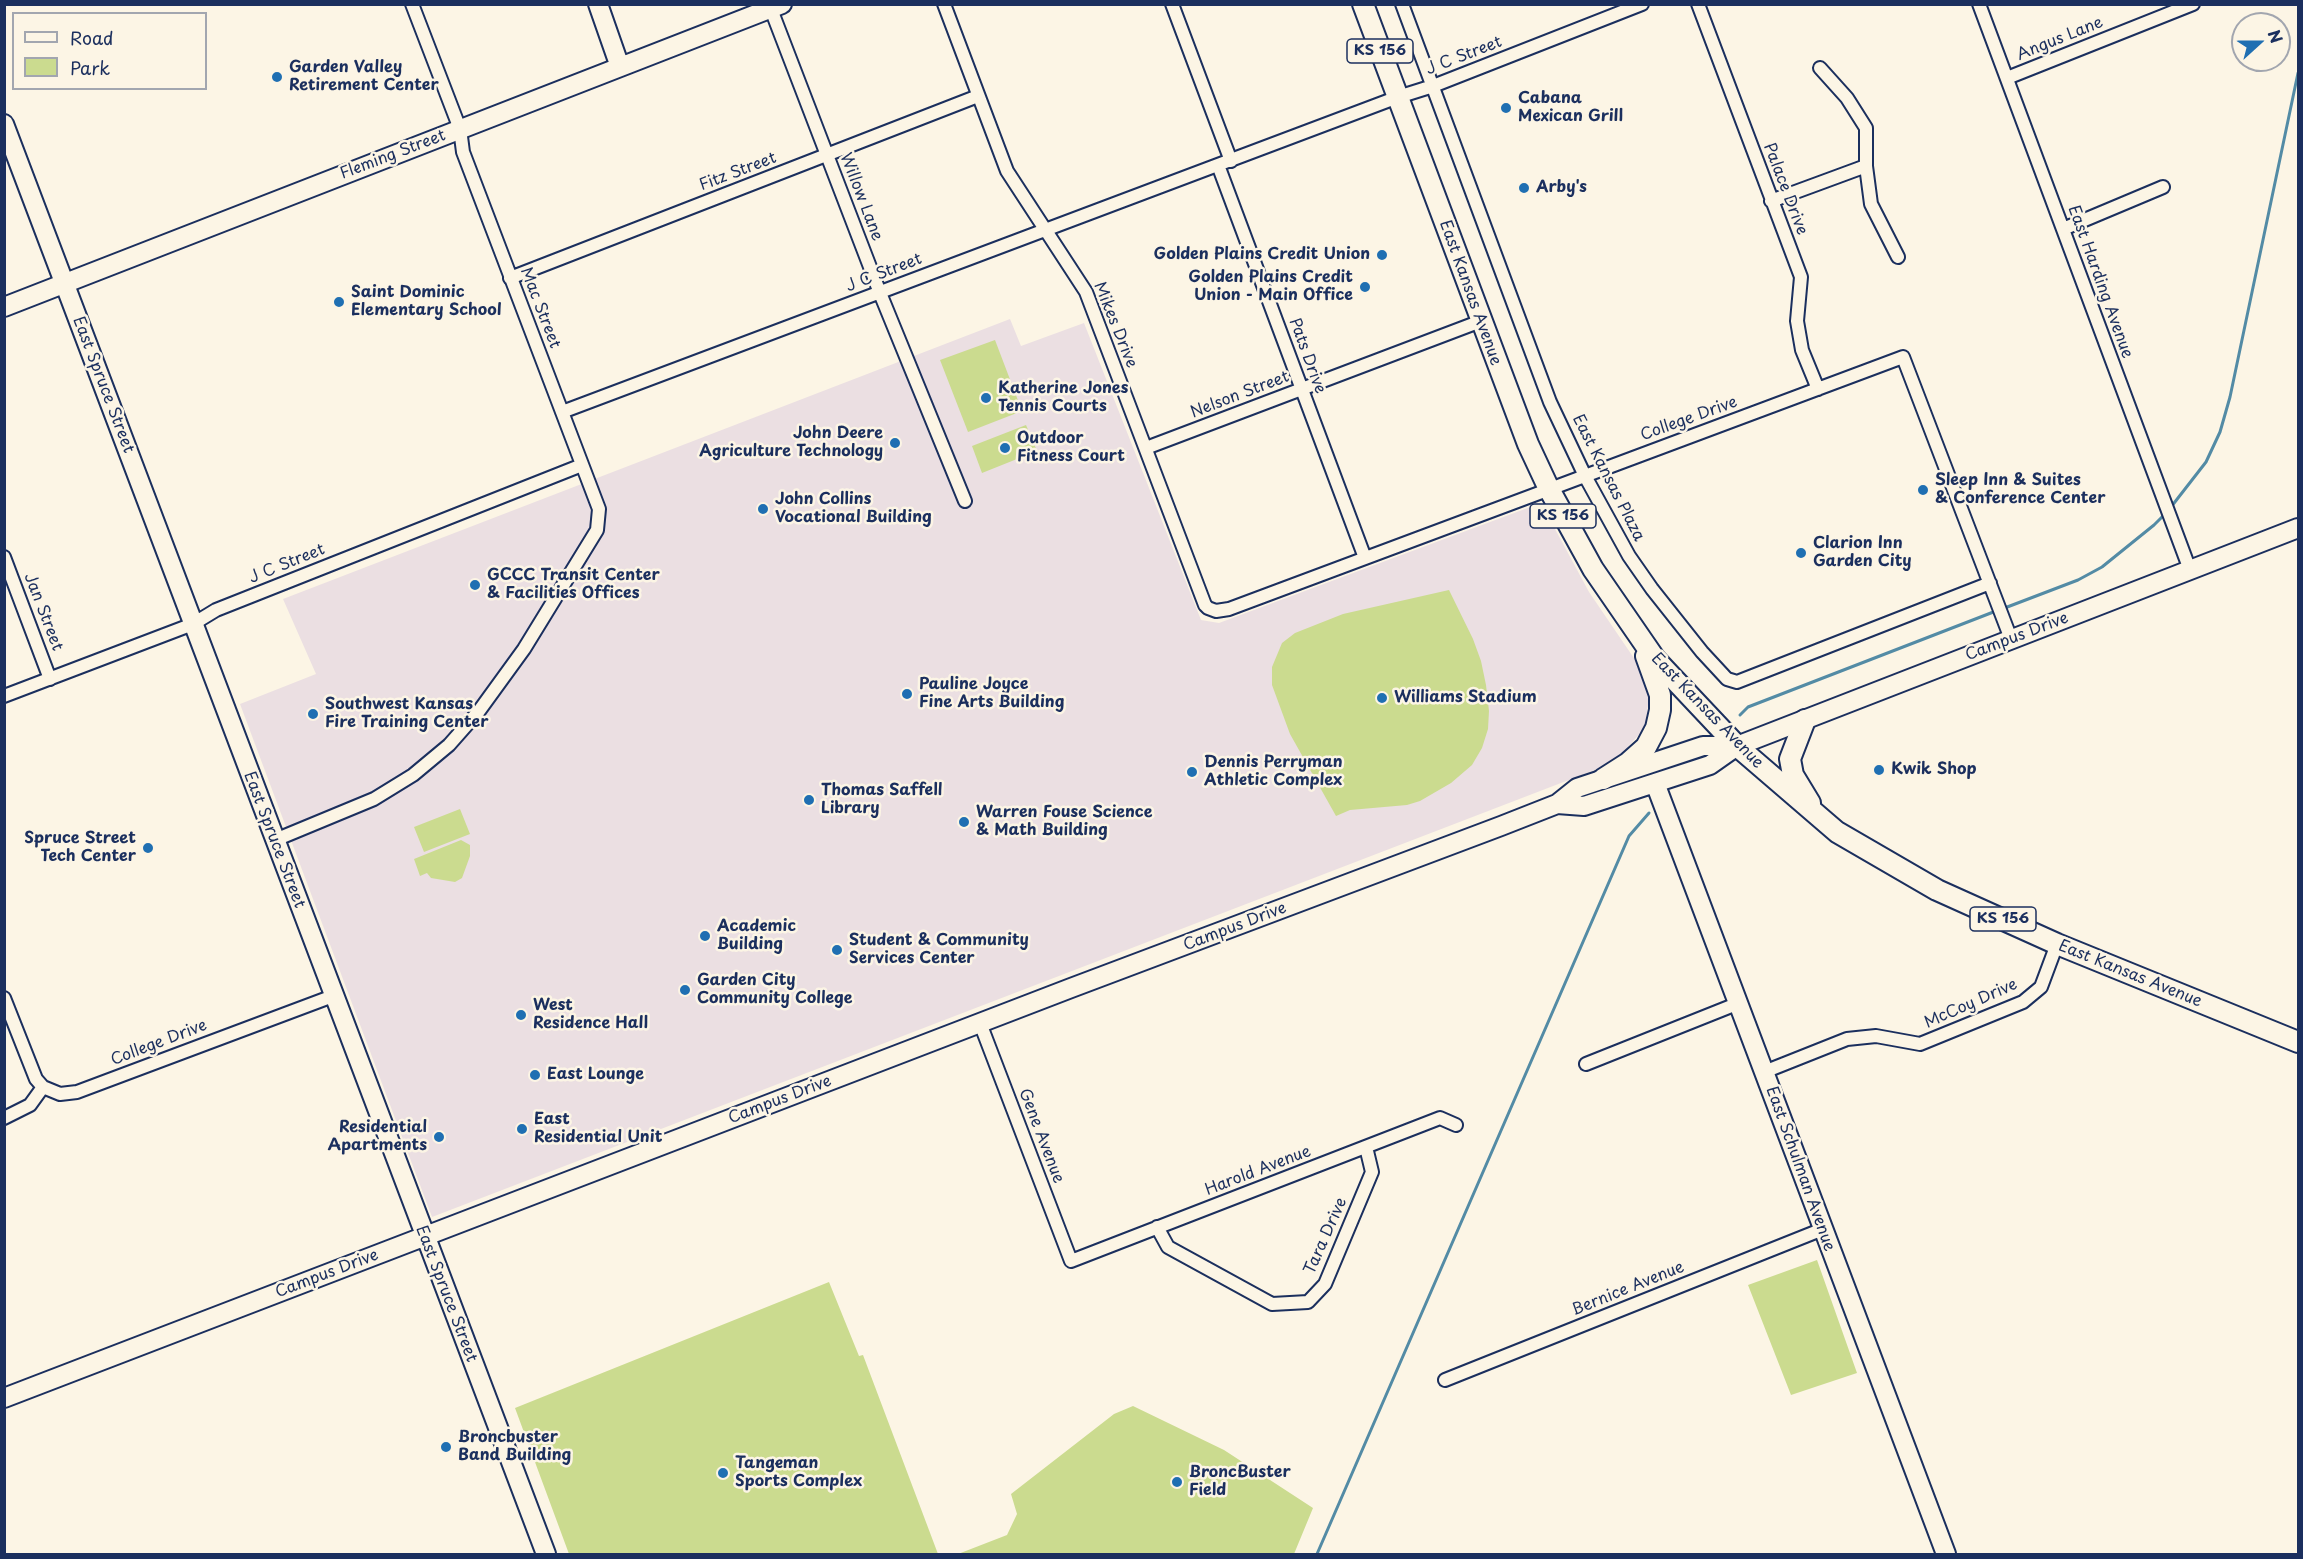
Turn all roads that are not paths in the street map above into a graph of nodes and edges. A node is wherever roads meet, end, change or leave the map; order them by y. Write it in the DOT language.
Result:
graph roads {
  1 [pos="412,4"];
  2 [pos="598,4"];
  3 [pos="944,4"];
  4 [pos="1172,4"];
  5 [pos="1363,4"];
  6 [pos="1402,4"];
  7 [pos="1642,4"];
  8 [pos="1698,4"];
  9 [pos="1979,4"];
  10 [pos="2193,4"];
  11 [pos="774,6"];
  12 [pos="620,67"];
  13 [pos="1820,68"];
  14 [pos="2007,78"];
  15 [pos="1433,86"];
  16 [pos="978,96"];
  17 [pos="1398,97"];
  18 [pos="4,124"];
  19 [pos="460,129"];
  20 [pos="826,155"];
  21 [pos="1224,163"];
  22 [pos="1866,166"];
  23 [pos="2163,187"];
  24 [pos="1771,201"];
  25 [pos="2063,229"];
  26 [pos="1044,230"];
  27 [pos="1898,257"];
  28 [pos="510,278"];
  29 [pos="64,282"];
  30 [pos="880,293"];
  31 [pos="4,307"];
  32 [pos="1481,321"];
  33 [pos="1301,389"];
  34 [pos="1818,389"];
  35 [pos="562,412"];
  36 [pos="1146,448"];
  37 [pos="582,465"];
  38 [pos="1585,476"];
  39 [pos="1549,489"];
  40 [pos="965,501"];
  41 [pos="2298,528"];
  42 [pos="4,557"];
  43 [pos="1365,558"];
  44 [pos="2190,570"];
  45 [pos="1990,583"];
  46 [pos="1205,605"];
  47 [pos="193,624"];
  48 [pos="2008,632"];
  49 [pos="1639,637"];
  50 [pos="50,679"];
  51 [pos="4,696"];
  52 [pos="1805,720"];
  53 [pos="1737,746"];
  54 [pos="1603,779"];
  55 [pos="1655,783"];
  56 [pos="1557,804"];
  57 [pos="1816,815"];
  58 [pos="275,840"];
  59 [pos="2057,944"];
  60 [pos="333,996"];
  61 [pos="4,998"];
  62 [pos="1739,1003"];
  63 [pos="980,1023"];
  64 [pos="2298,1042"];
  65 [pos="1586,1064"];
  66 [pos="1764,1072"];
  67 [pos="43,1087"];
  68 [pos="4,1118"];
  69 [pos="1456,1125"];
  70 [pos="1366,1147"];
  71 [pos="1157,1227"];
  72 [pos="1823,1229"];
  73 [pos="425,1237"];
  74 [pos="1071,1261"];
  75 [pos="1445,1380"];
  76 [pos="4,1398"];
  77 [pos="546,1554"];
  78 [pos="1946,1554"];
  1 -- 19 [label="street, Mac Street"];
  2 -- 12 [label="street"];
  3 -- 16 [label="street, Mikes Drive"];
  4 -- 21 [label="street, Pats Drive"];
  5 -- 17 [label="main road, East Kansas Avenue / KS 156"];
  6 -- 15 [label="street, East Kansas Plaza"];
  7 -- 15 [label="street, J C Street"];
  8 -- 24 [label="street, Palace Drive"];
  9 -- 14 [label="street, East Harding Avenue"];
  10 -- 14 [label="street, Angus Lane"];
  11 -- 12 [label="street, Fleming Street"];
  11 -- 20 [label="street, Willow Lane"];
  12 -- 19 [label="street, Fleming Street"];
  13 -- 22 [label="street"];
  14 -- 25 [label="street, East Harding Avenue"];
  15 -- 17 [label="street, J C Street"];
  15 -- 38 [label="street, East Kansas Plaza"];
  16 -- 20 [label="street, Fitz Street"];
  16 -- 26 [label="street, Mikes Drive"];
  17 -- 21 [label="street, J C Street"];
  17 -- 32 [label="main road, East Kansas Avenue / KS 156"];
  18 -- 29 [label="street, East Spruce Street"];
  19 -- 28 [label="street, Mac Street"];
  19 -- 29 [label="street, Fleming Street"];
  20 -- 28 [label="street, Fitz Street"];
  20 -- 30 [label="street, Willow Lane"];
  21 -- 26 [label="street, J C Street"];
  21 -- 33 [label="street, Pats Drive"];
  22 -- 24 [label="street"];
  22 -- 27 [label="street"];
  23 -- 25 [label="street"];
  24 -- 34 [label="street, Palace Drive"];
  25 -- 44 [label="street, East Harding Avenue"];
  26 -- 30 [label="street, J C Street"];
  26 -- 36 [label="street, Mikes Drive"];
  28 -- 35 [label="street, Mac Street"];
  29 -- 31 [label="street, Fleming Street"];
  29 -- 47 [label="street, East Spruce Street"];
  30 -- 35 [label="street, J C Street"];
  30 -- 40 [label="street, Willow Lane"];
  32 -- 33 [label="street, Nelson Street"];
  32 -- 39 [label="main road, East Kansas Avenue / KS 156"];
  33 -- 36 [label="street, Nelson Street"];
  33 -- 43 [label="street, Pats Drive"];
  34 -- 38 [label="street, College Drive"];
  34 -- 45 [label="street, College Drive"];
  35 -- 37 [label="street, Mac Street"];
  36 -- 46 [label="street, Mikes Drive"];
  37 -- 47 [label="street, J C Street"];
  37 -- 58 [label="street, Mac Street"];
  38 -- 39 [label="street, College Drive"];
  38 -- 45 [label="street, East Kansas Plaza"];
  39 -- 43 [label="street, College Drive"];
  39 -- 49 [label="main road, East Kansas Avenue / KS 156"];
  41 -- 44 [label="street, Campus Drive"];
  42 -- 50 [label="street, Jan Street"];
  43 -- 46 [label="street, College Drive"];
  44 -- 48 [label="street, Campus Drive"];
  45 -- 48 [label="street, College Drive"];
  47 -- 50 [label="street, J C Street"];
  47 -- 58 [label="street, East Spruce Street"];
  48 -- 52 [label="street, Campus Drive"];
  49 -- 53 [label="main road, East Kansas Avenue / KS 156"];
  49 -- 54 [label="main road"];
  50 -- 51 [label="street, J C Street"];
  52 -- 53 [label="street, Campus Drive"];
  52 -- 57 [label="main road"];
  53 -- 54 [label="street, Campus Drive"];
  53 -- 55 [label="street, Campus Drive"];
  53 -- 57 [label="main road, East Kansas Avenue / KS 156"];
  54 -- 56 [label="street, Campus Drive"];
  55 -- 56 [label="street, Campus Drive"];
  55 -- 62 [label="street, East Schulman Avenue"];
  56 -- 63 [label="street, Campus Drive"];
  57 -- 59 [label="main road, East Kansas Avenue / KS 156"];
  58 -- 60 [label="street, East Spruce Street"];
  59 -- 64 [label="main road, East Kansas Avenue / KS 156"];
  59 -- 66 [label="street, McCoy Drive"];
  60 -- 67 [label="street, College Drive"];
  60 -- 73 [label="street, East Spruce Street"];
  61 -- 67 [label="street"];
  62 -- 65 [label="street"];
  62 -- 66 [label="street, East Schulman Avenue"];
  63 -- 73 [label="street, Campus Drive"];
  63 -- 74 [label="street, Gene Avenue"];
  66 -- 72 [label="street, East Schulman Avenue"];
  67 -- 68 [label="street"];
  69 -- 70 [label="street, Harold Avenue"];
  70 -- 71 [label="street, Harold Avenue"];
  70 -- 71 [label="street, Tara Drive"];
  71 -- 74 [label="street, Harold Avenue"];
  72 -- 75 [label="street, Bernice Avenue"];
  72 -- 78 [label="street, East Schulman Avenue"];
  73 -- 76 [label="street, Campus Drive"];
  73 -- 77 [label="street, East Spruce Street"];
}
